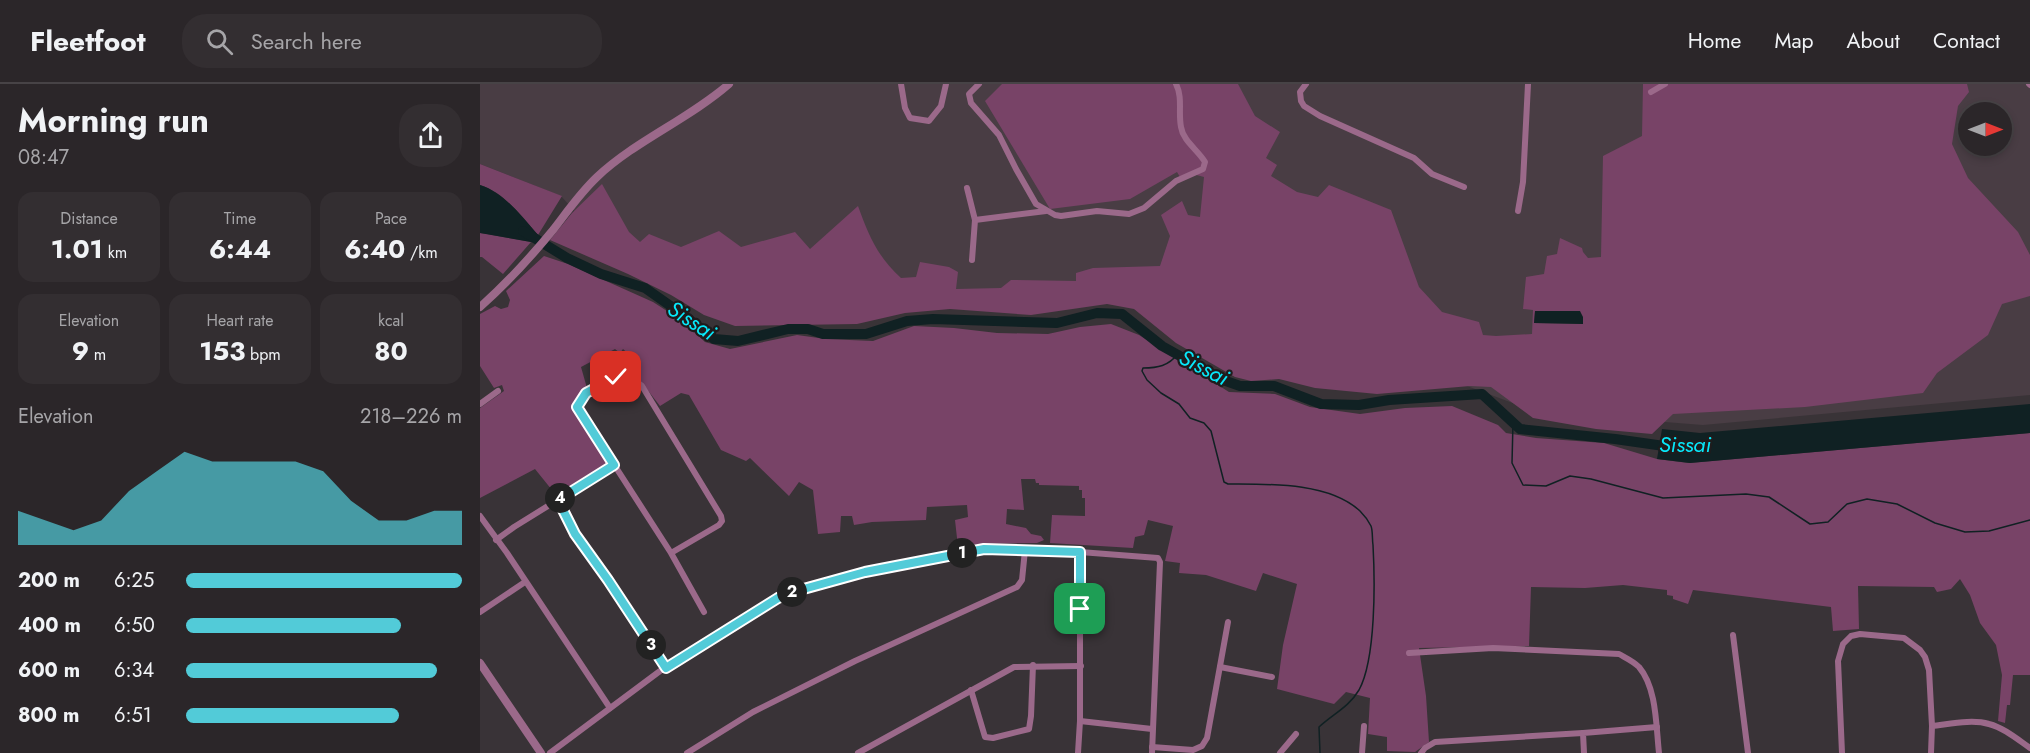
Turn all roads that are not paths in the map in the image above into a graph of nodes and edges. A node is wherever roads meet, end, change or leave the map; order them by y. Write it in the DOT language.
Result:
graph roads {
  1 [pos="729,84"];
  2 [pos="901,84"];
  3 [pos="946,84"];
  4 [pos="979,84"];
  5 [pos="1176,84"];
  6 [pos="1306,84"];
  7 [pos="1528,84"];
  8 [pos="1665,84"];
  9 [pos="1651,92"];
  10 [pos="1464,187"];
  11 [pos="967,188"];
  12 [pos="1046,211"];
  13 [pos="1518,211"];
  14 [pos="975,220"];
  15 [pos="972,260"];
  16 [pos="480,307"];
  17 [pos="498,390"];
  18 [pos="480,404"];
  19 [pos="614,465"];
  20 [pos="558,500"];
  21 [pos="480,516"];
  22 [pos="496,540"];
  23 [pos="1025,550"];
  24 [pos="1080,552"];
  25 [pos="671,553"];
  26 [pos="525,582"];
  27 [pos="480,612"];
  28 [pos="704,612"];
  29 [pos="1228,622"];
  30 [pos="1733,635"];
  31 [pos="1409,653"];
  32 [pos="480,663"];
  33 [pos="1033,665"];
  34 [pos="1081,666"];
  35 [pos="1220,667"];
  36 [pos="666,668"];
  37 [pos="1272,677"];
  38 [pos="971,690"];
  39 [pos="610,708"];
  40 [pos="1080,721"];
  41 [pos="1364,726"];
  42 [pos="1932,726"];
  43 [pos="1657,727"];
  44 [pos="1152,729"];
  45 [pos="1583,733"];
  46 [pos="1296,734"];
  47 [pos="2030,748"];
  48 [pos="1152,750"];
  49 [pos="541,753"];
  50 [pos="550,753"];
  51 [pos="687,753"];
  52 [pos="858,753"];
  53 [pos="1078,753"];
  54 [pos="1280,753"];
  55 [pos="1362,753"];
  56 [pos="1421,753"];
  57 [pos="1584,753"];
  58 [pos="1659,753"];
  59 [pos="1748,753"];
  60 [pos="1842,753"];
  61 [pos="1931,753"];
  1 -- 16 [label="street"];
  2 -- 3 [label="street"];
  4 -- 12 [label="street"];
  5 -- 12 [label="street"];
  6 -- 10 [label="street"];
  7 -- 13 [label="street"];
  8 -- 9 [label="street"];
  11 -- 14 [label="street"];
  12 -- 14 [label="street"];
  14 -- 15 [label="street"];
  17 -- 18 [label="street"];
  19 -- 20 [label="street"];
  19 -- 25 [label="street"];
  19 -- 25 [label="street"];
  20 -- 22 [label="street"];
  20 -- 36 [label="street"];
  21 -- 22 [label="street"];
  22 -- 26 [label="street"];
  23 -- 24 [label="street"];
  23 -- 36 [label="street"];
  23 -- 51 [label="street"];
  24 -- 34 [label="street"];
  24 -- 44 [label="street"];
  25 -- 28 [label="street"];
  26 -- 27 [label="street"];
  26 -- 39 [label="street"];
  29 -- 35 [label="street"];
  30 -- 59 [label="street"];
  31 -- 43 [label="street"];
  32 -- 49 [label="street"];
  33 -- 34 [label="street"];
  33 -- 38 [label="street"];
  33 -- 38 [label="street"];
  34 -- 40 [label="street"];
  35 -- 37 [label="street"];
  35 -- 48 [label="street"];
  36 -- 39 [label="street"];
  38 -- 52 [label="street"];
  39 -- 50 [label="street"];
  40 -- 44 [label="street"];
  40 -- 53 [label="street"];
  41 -- 55 [label="street"];
  42 -- 47 [label="street"];
  42 -- 60 [label="street"];
  42 -- 61 [label="street"];
  43 -- 45 [label="street"];
  43 -- 58 [label="street"];
  44 -- 48 [label="street"];
  45 -- 56 [label="street"];
  45 -- 57 [label="street"];
  46 -- 54 [label="street"];
}
